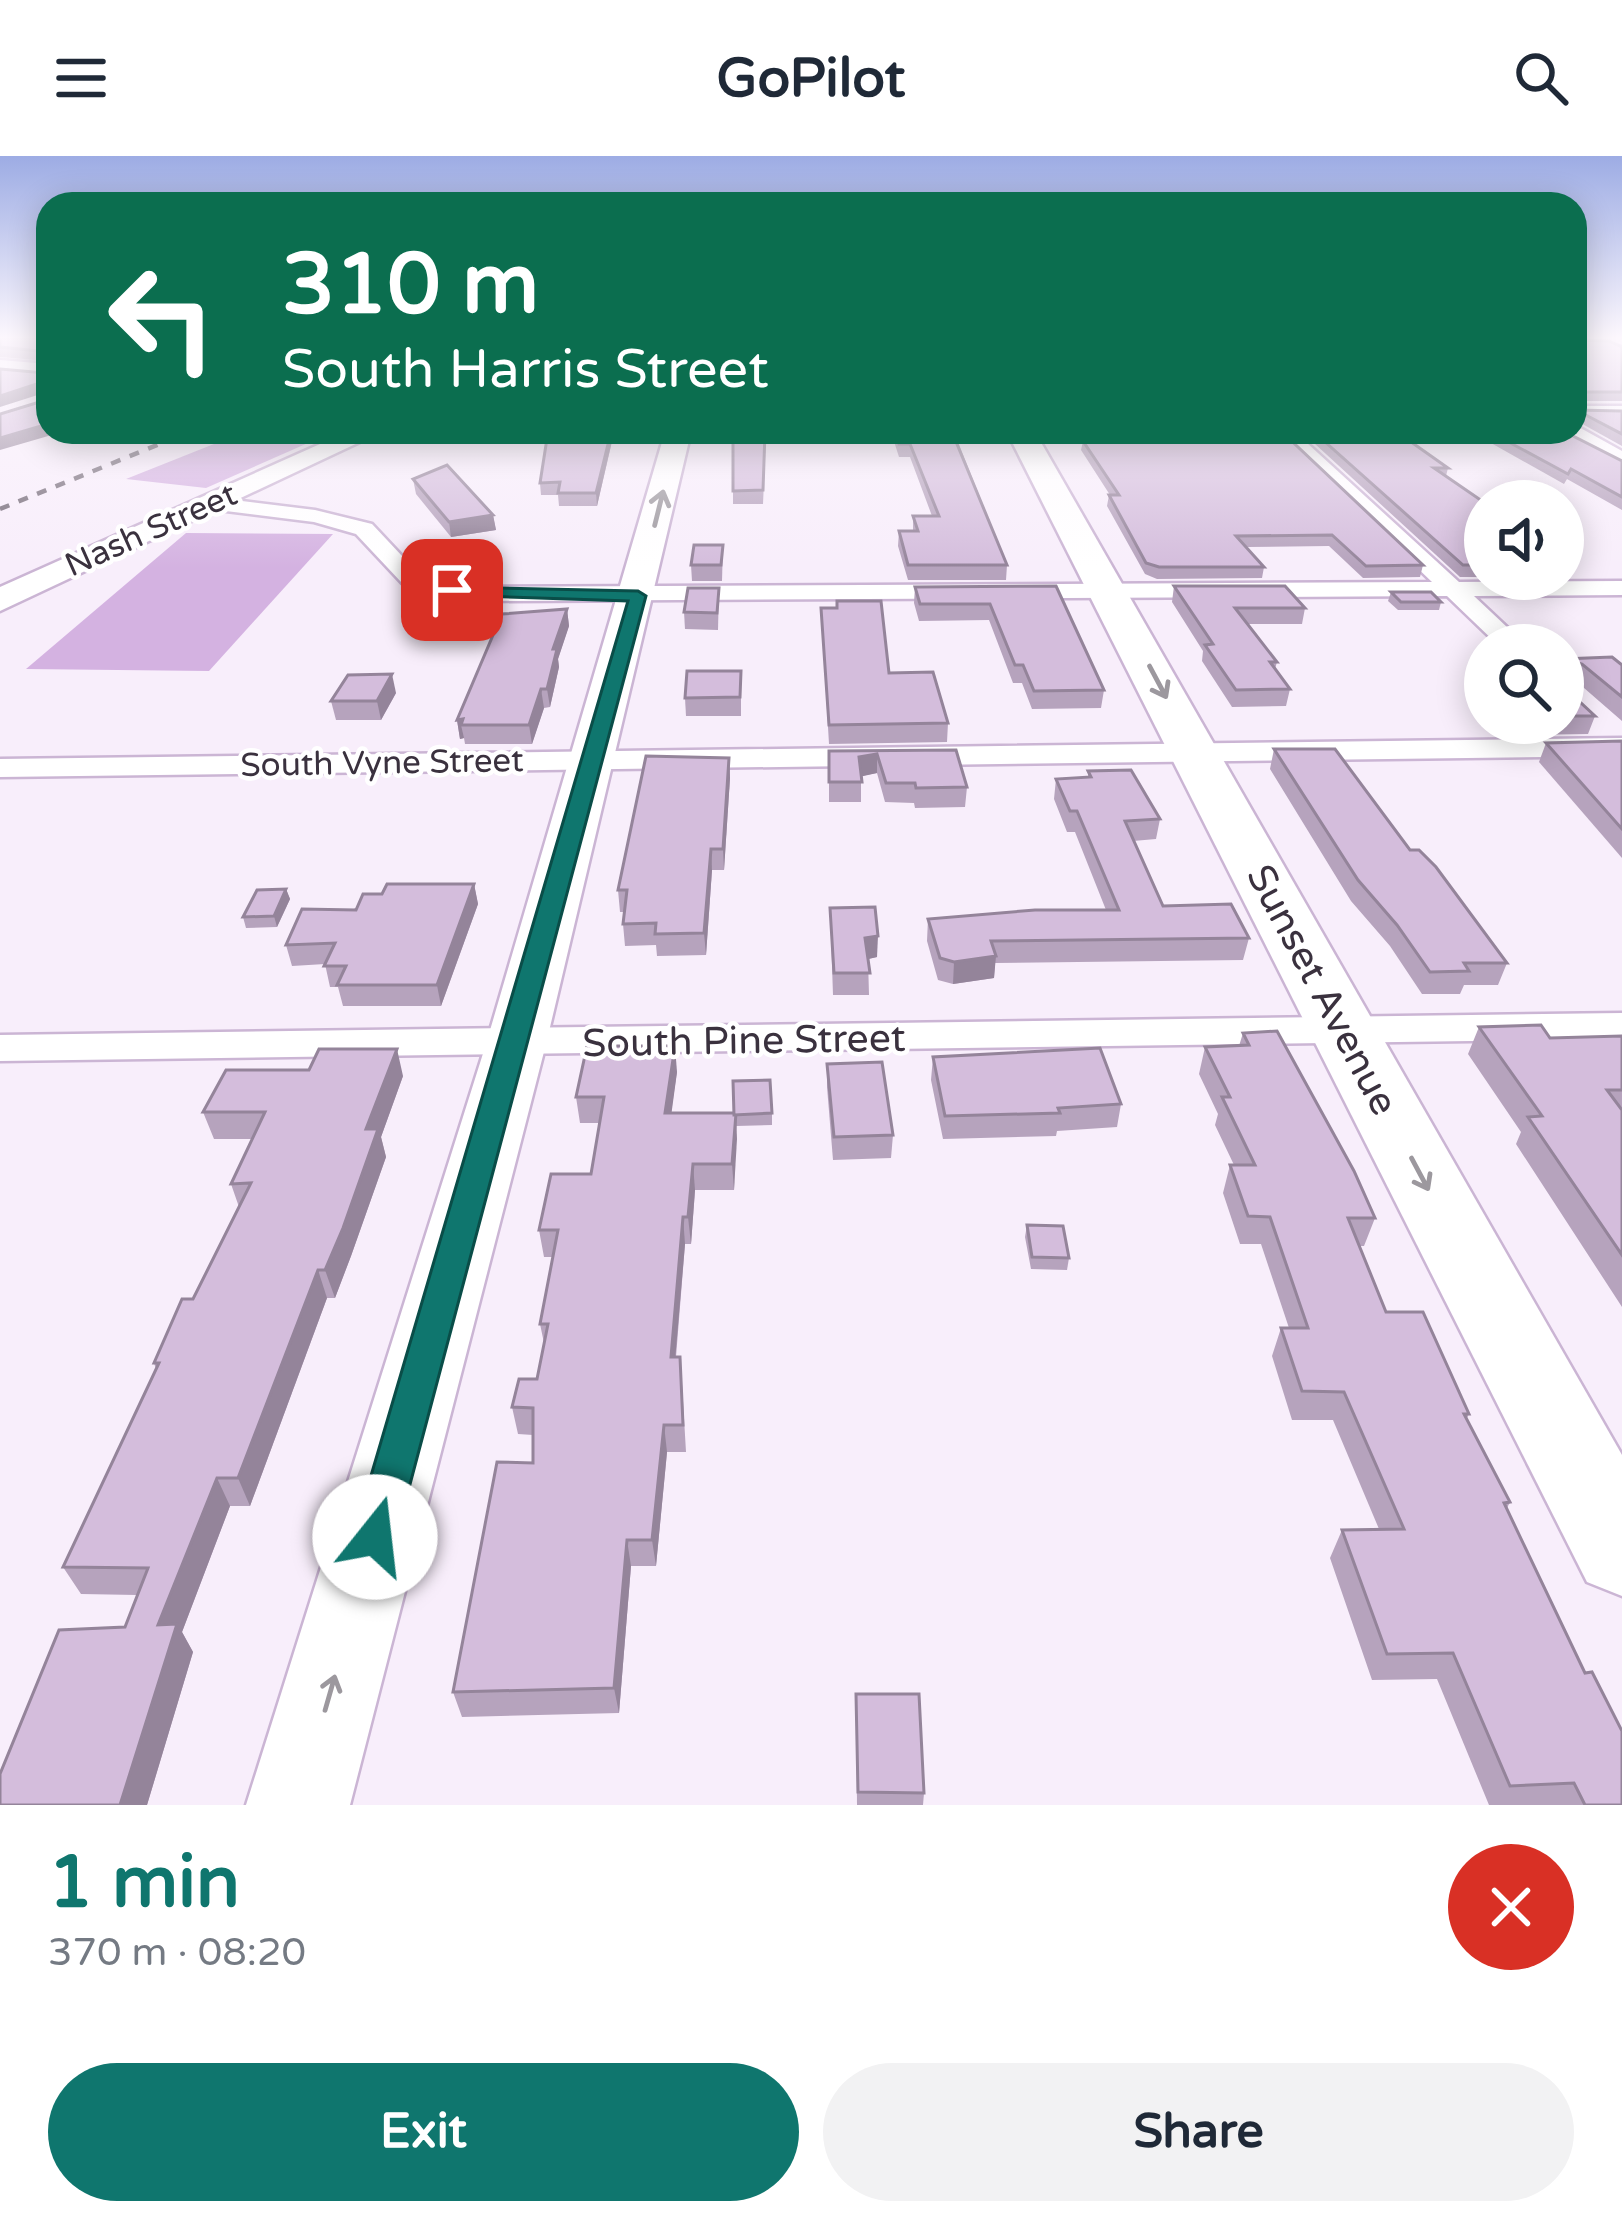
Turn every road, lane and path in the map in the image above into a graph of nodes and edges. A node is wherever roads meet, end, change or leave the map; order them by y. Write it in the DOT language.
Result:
graph roads {
  1 [pos="1587,443"];
  2 [pos="341,444"];
  3 [pos="675,444"];
  4 [pos="1028,444"];
  5 [pos="1299,444"];
  6 [pos="1622,463"];
  7 [pos="211,503"];
  8 [pos="1622,588"];
  9 [pos="1452,590"];
  10 [pos="1110,592"];
  11 [pos="638,596"];
  12 [pos="0,600"];
  13 [pos="1490,624"];
  14 [pos="1592,717"];
  15 [pos="1622,745"];
  16 [pos="1196,753"];
  17 [pos="593,760"];
  18 [pos="0,767"];
  19 [pos="1622,1026"];
  20 [pos="1344,1032"];
  21 [pos="516,1044"];
  22 [pos="0,1048"];
  23 [pos="1622,1549"];
  24 [pos="298,1805"];
  1 -- 6 [label="main road"];
  2 -- 7 [label="street, Nash Street"];
  11 -- 3 [label="street, one-way"];
  4 -- 10 [label="main road, Sunset Avenue"];
  5 -- 9 [label="street"];
  7 -- 11 [label="street"];
  7 -- 12 [label="street, Nash Street"];
  8 -- 9 [label="street"];
  9 -- 10 [label="street"];
  9 -- 13 [label="street"];
  10 -- 11 [label="street"];
  10 -- 16 [label="main road, Sunset Avenue, one-way"];
  11 -- 17 [label="street"];
  14 -- 15 [label="street"];
  15 -- 16 [label="street, South Vyne Street"];
  16 -- 17 [label="street, South Vyne Street"];
  16 -- 20 [label="main road, Sunset Avenue"];
  17 -- 18 [label="street, South Vyne Street"];
  17 -- 21 [label="street"];
  19 -- 20 [label="street, South Pine Street"];
  20 -- 21 [label="street, South Pine Street"];
  20 -- 23 [label="main road, Sunset Avenue, one-way"];
  21 -- 22 [label="street, South Pine Street"];
  24 -- 21 [label="street, one-way"];
}
